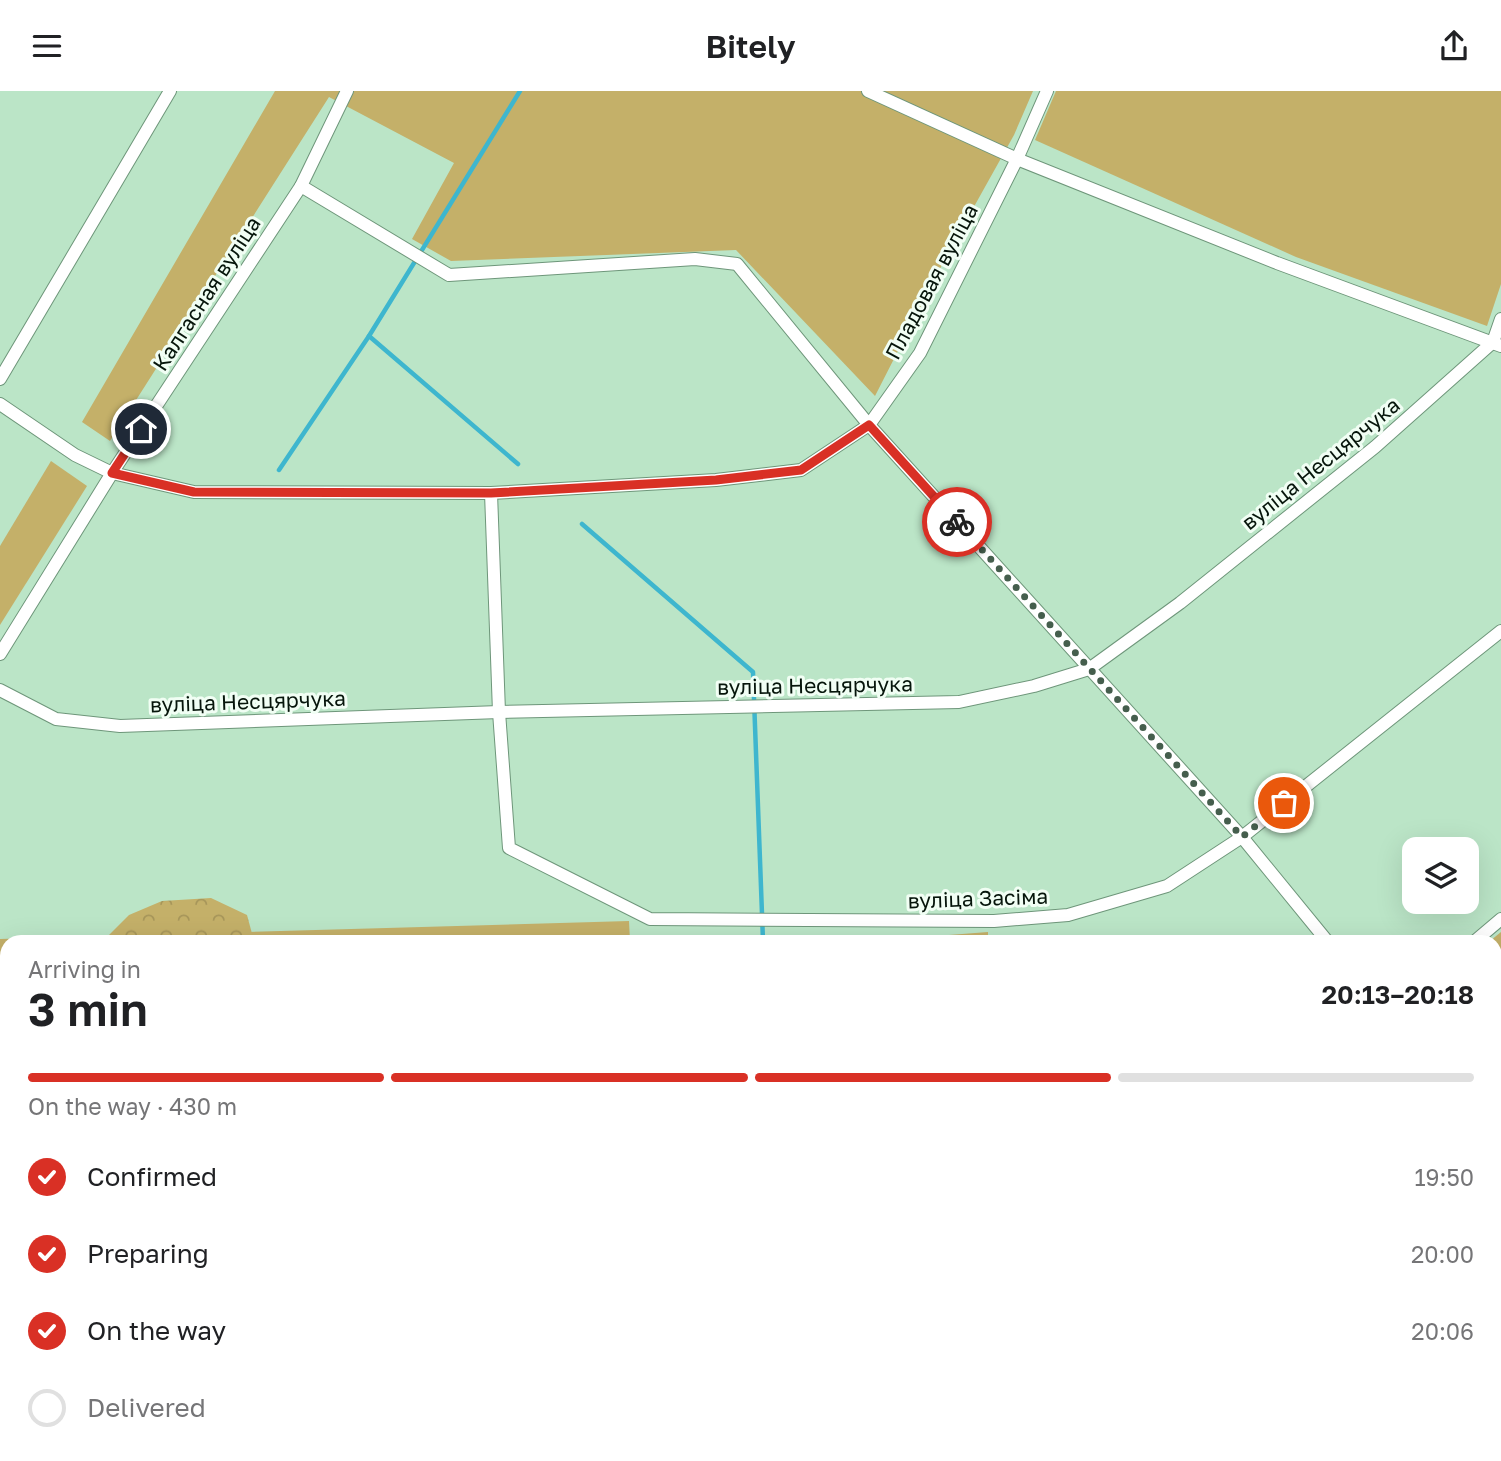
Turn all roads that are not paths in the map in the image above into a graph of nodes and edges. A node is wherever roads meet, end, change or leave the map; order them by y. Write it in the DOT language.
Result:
graph roads {
  1 [pos="170,91"];
  2 [pos="347,91"];
  3 [pos="868,91"];
  4 [pos="1047,91"];
  5 [pos="1017,159"];
  6 [pos="301,186"];
  7 [pos="1501,319"];
  8 [pos="1497,344"];
  9 [pos="0,379"];
  10 [pos="0,404"];
  11 [pos="869,425"];
  12 [pos="112,473"];
  13 [pos="491,493"];
  14 [pos="1501,631"];
  15 [pos="0,654"];
  16 [pos="1089,669"];
  17 [pos="0,690"];
  18 [pos="499,712"];
  19 [pos="1242,837"];
  20 [pos="1501,919"];
  21 [pos="1322,935"];
  22 [pos="1482,935"];
  1 -- 9 [label="street"];
  2 -- 6 [label="street, Калгасная вуліца"];
  3 -- 5 [label="street"];
  4 -- 5 [label="street, Пладовая вуліца"];
  5 -- 8 [label="street"];
  5 -- 11 [label="street, Пладовая вуліца"];
  6 -- 11 [label="street"];
  6 -- 12 [label="street, Калгасная вуліца"];
  7 -- 8 [label="street, вуліца Несцярчука"];
  8 -- 16 [label="street, вуліца Несцярчука"];
  10 -- 12 [label="street, Пладовая вуліца"];
  11 -- 13 [label="street, Пладовая вуліца"];
  11 -- 16 [label="street"];
  12 -- 13 [label="street, Пладовая вуліца"];
  12 -- 15 [label="street, Калгасная вуліца"];
  13 -- 18 [label="street"];
  14 -- 19 [label="street, вуліца Засіма"];
  16 -- 18 [label="street, вуліца Несцярчука"];
  16 -- 19 [label="street"];
  17 -- 18 [label="street, вуліца Несцярчука"];
  18 -- 19 [label="street, вуліца Засіма"];
  19 -- 21 [label="street"];
  20 -- 22 [label="street"];
}
